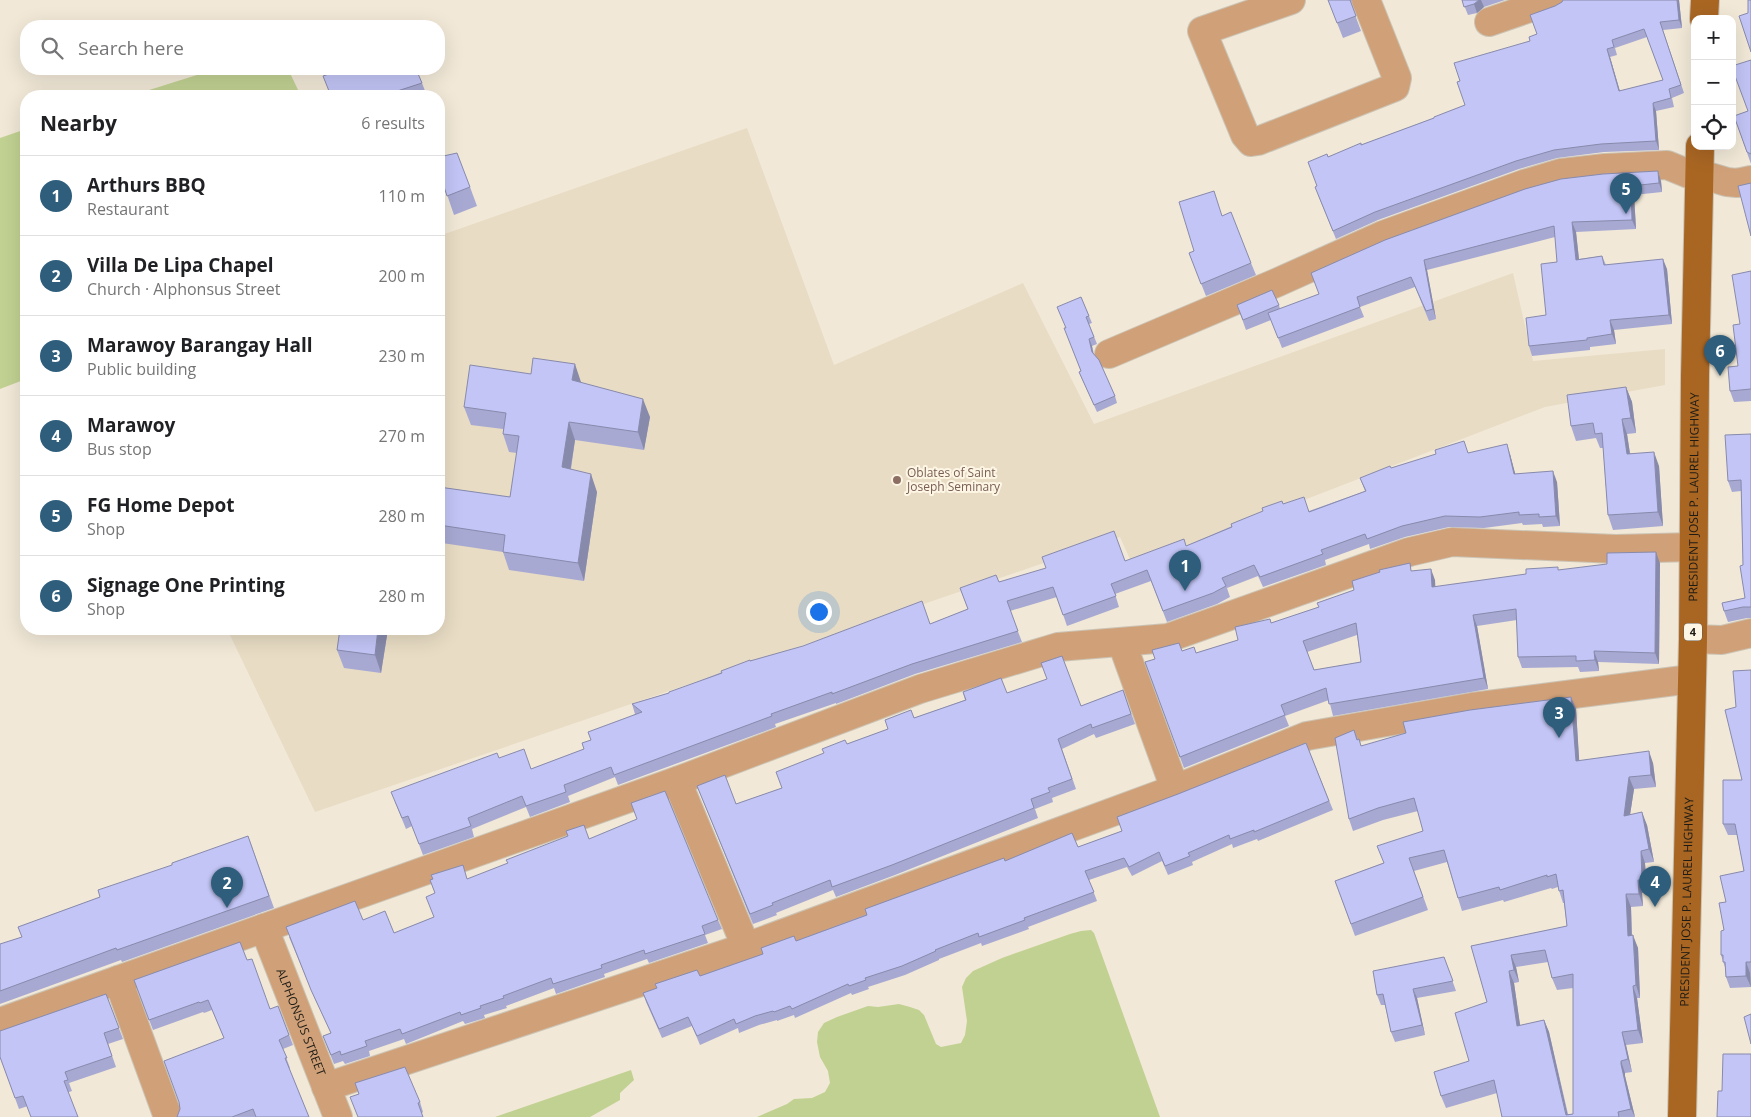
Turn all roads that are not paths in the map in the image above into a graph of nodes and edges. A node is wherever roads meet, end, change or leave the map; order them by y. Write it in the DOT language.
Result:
graph roads {
  1 [pos="1291,0"];
  2 [pos="1366,0"];
  3 [pos="1553,0"];
  4 [pos="1704,0"];
  5 [pos="1704,15"];
  6 [pos="1490,22"];
  7 [pos="1700,150"];
  8 [pos="1700,176"];
  9 [pos="1751,180"];
  10 [pos="1109,354"];
  11 [pos="1693,548"];
  12 [pos="1751,633"];
  13 [pos="1693,639"];
  14 [pos="1122,643"];
  15 [pos="1692,679"];
  16 [pos="677,781"];
  17 [pos="1175,789"];
  18 [pos="264,928"];
  19 [pos="746,947"];
  20 [pos="118,980"];
  21 [pos="0,1022"];
  22 [pos="326,1087"];
  23 [pos="168,1117"];
  24 [pos="338,1117"];
  25 [pos="1682,1117"];
  1 -- 2 [label="street"];
  3 -- 6 [label="street"];
  4 -- 5 [label="main road"];
  7 -- 8 [label="main road, PRESIDENT JOSE P. LAUREL HIGHWAY / 4"];
  8 -- 9 [label="street"];
  8 -- 10 [label="street"];
  8 -- 11 [label="main road, PRESIDENT JOSE P. LAUREL HIGHWAY / 4"];
  11 -- 13 [label="main road, PRESIDENT JOSE P. LAUREL HIGHWAY / 4"];
  11 -- 14 [label="street"];
  12 -- 13 [label="street"];
  13 -- 15 [label="main road, PRESIDENT JOSE P. LAUREL HIGHWAY / 4"];
  14 -- 16 [label="street"];
  14 -- 17 [label="street"];
  15 -- 17 [label="street"];
  15 -- 25 [label="main road, PRESIDENT JOSE P. LAUREL HIGHWAY / 4"];
  16 -- 18 [label="street"];
  16 -- 19 [label="street"];
  17 -- 19 [label="street"];
  18 -- 20 [label="street"];
  18 -- 22 [label="street, ALPHONSUS STREET"];
  19 -- 22 [label="street"];
  20 -- 21 [label="street"];
  20 -- 23 [label="street"];
  22 -- 24 [label="street, ALPHONSUS STREET"];
}
